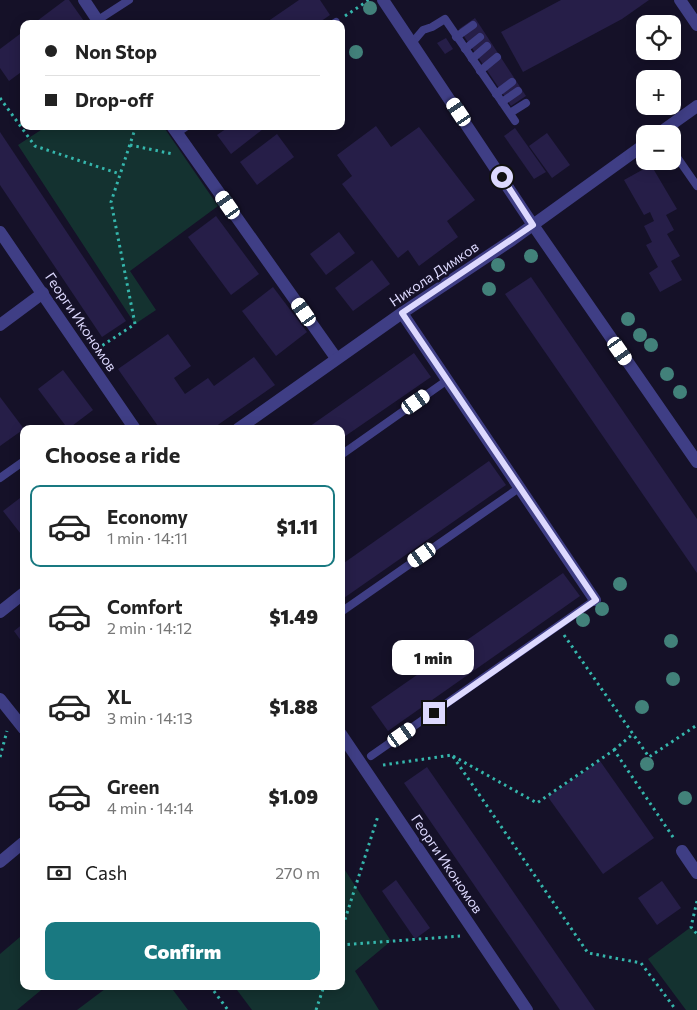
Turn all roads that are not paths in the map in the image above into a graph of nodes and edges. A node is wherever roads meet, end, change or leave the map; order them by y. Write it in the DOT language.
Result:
graph roads {
  1 [pos="84,0"];
  2 [pos="129,0"];
  3 [pos="383,0"];
  4 [pos="680,0"];
  5 [pos="98,20"];
  6 [pos="102,20"];
  7 [pos="473,25"];
  8 [pos="697,25"];
  9 [pos="480,36"];
  10 [pos="456,37"];
  11 [pos="412,43"];
  12 [pos="487,46"];
  13 [pos="465,49"];
  14 [pos="497,57"];
  15 [pos="472,59"];
  16 [pos="480,71"];
  17 [pos="512,82"];
  18 [pos="518,91"];
  19 [pos="496,94"];
  20 [pos="502,102"];
  21 [pos="526,103"];
  22 [pos="697,106"];
  23 [pos="510,113"];
  24 [pos="515,121"];
  25 [pos="672,125"];
  26 [pos="180,130"];
  27 [pos="636,151"];
  28 [pos="681,163"];
  29 [pos="697,186"];
  30 [pos="533,225"];
  31 [pos="0,232"];
  32 [pos="43,293"];
  33 [pos="402,313"];
  34 [pos="0,325"];
  35 [pos="336,358"];
  36 [pos="446,381"];
  37 [pos="132,425"];
  38 [pos="244,425"];
  39 [pos="345,452"];
  40 [pos="697,462"];
  41 [pos="20,464"];
  42 [pos="0,478"];
  43 [pos="519,488"];
  44 [pos="20,596"];
  45 [pos="596,600"];
  46 [pos="345,609"];
  47 [pos="0,612"];
  48 [pos="0,698"];
  49 [pos="20,725"];
  50 [pos="345,740"];
  51 [pos="371,756"];
  52 [pos="20,845"];
  53 [pos="682,851"];
  54 [pos="0,862"];
  55 [pos="696,869"];
  56 [pos="527,1010"];
  1 -- 5 [label="street"];
  2 -- 6 [label="lane"];
  3 -- 11 [label="street"];
  4 -- 8 [label="street"];
  7 -- 10 [label="lane"];
  9 -- 13 [label="lane"];
  10 -- 11 [label="lane"];
  10 -- 13 [label="lane"];
  11 -- 30 [label="street"];
  12 -- 15 [label="lane"];
  13 -- 15 [label="lane"];
  14 -- 16 [label="lane"];
  15 -- 16 [label="lane"];
  16 -- 19 [label="lane"];
  17 -- 19 [label="lane"];
  18 -- 20 [label="lane"];
  19 -- 20 [label="lane"];
  20 -- 23 [label="lane"];
  21 -- 23 [label="lane"];
  22 -- 25 [label="street"];
  23 -- 24 [label="lane"];
  26 -- 35 [label="street"];
  27 -- 30 [label="street, Никола Димков"];
  28 -- 29 [label="lane"];
  30 -- 33 [label="street, Никола Димков"];
  30 -- 40 [label="street"];
  31 -- 32 [label="street, Георги Икономов"];
  32 -- 34 [label="street"];
  32 -- 37 [label="street, Георги Икономов"];
  33 -- 35 [label="street, Никола Димков"];
  33 -- 36 [label="street"];
  35 -- 38 [label="street, Никола Димков"];
  36 -- 39 [label="lane"];
  36 -- 43 [label="street"];
  41 -- 42 [label="lane"];
  43 -- 45 [label="street"];
  43 -- 46 [label="lane"];
  44 -- 47 [label="street"];
  45 -- 51 [label="lane"];
  48 -- 49 [label="street"];
  50 -- 56 [label="street, Георги Икономов"];
  52 -- 54 [label="street"];
  53 -- 55 [label="street"];
}
